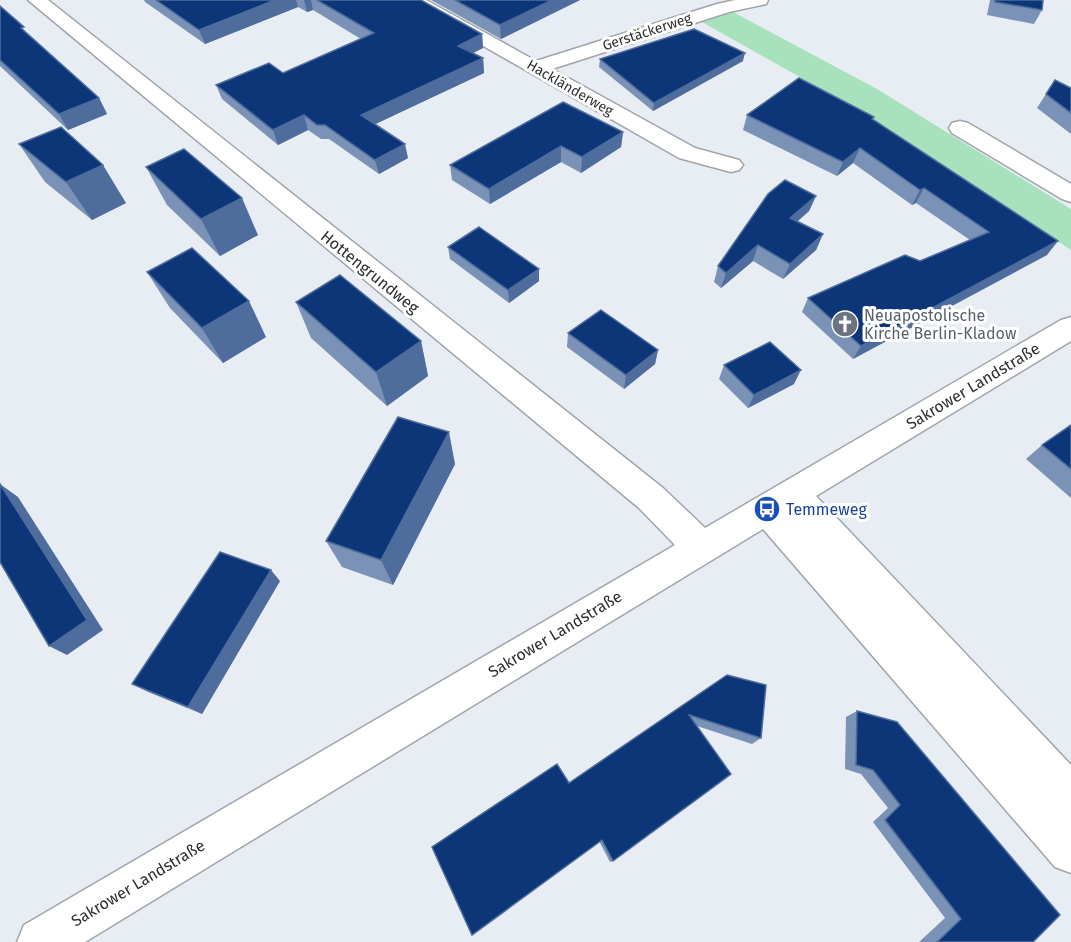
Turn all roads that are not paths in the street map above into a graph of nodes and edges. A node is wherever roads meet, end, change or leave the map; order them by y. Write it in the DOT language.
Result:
graph roads {
  1 [pos="37,0"];
  2 [pos="412,0"];
  3 [pos="759,0"];
  4 [pos="535,68"];
  5 [pos="960,128"];
  6 [pos="731,165"];
  7 [pos="1071,194"];
  8 [pos="1071,327"];
  9 [pos="780,502"];
  10 [pos="701,547"];
  11 [pos="1071,796"];
  12 [pos="1071,851"];
  13 [pos="41,942"];
  1 -- 10 [label="street, Hottengrundweg"];
  2 -- 4 [label="street, Hackländerweg"];
  3 -- 4 [label="street, Gerstäckerweg"];
  4 -- 6 [label="street, Hackländerweg"];
  5 -- 7 [label="street"];
  8 -- 9 [label="street, Sakrower Landstraße"];
  9 -- 10 [label="street, Sakrower Landstraße"];
  9 -- 11 [label="street"];
  9 -- 12 [label="street"];
  10 -- 13 [label="street, Sakrower Landstraße"];
}
